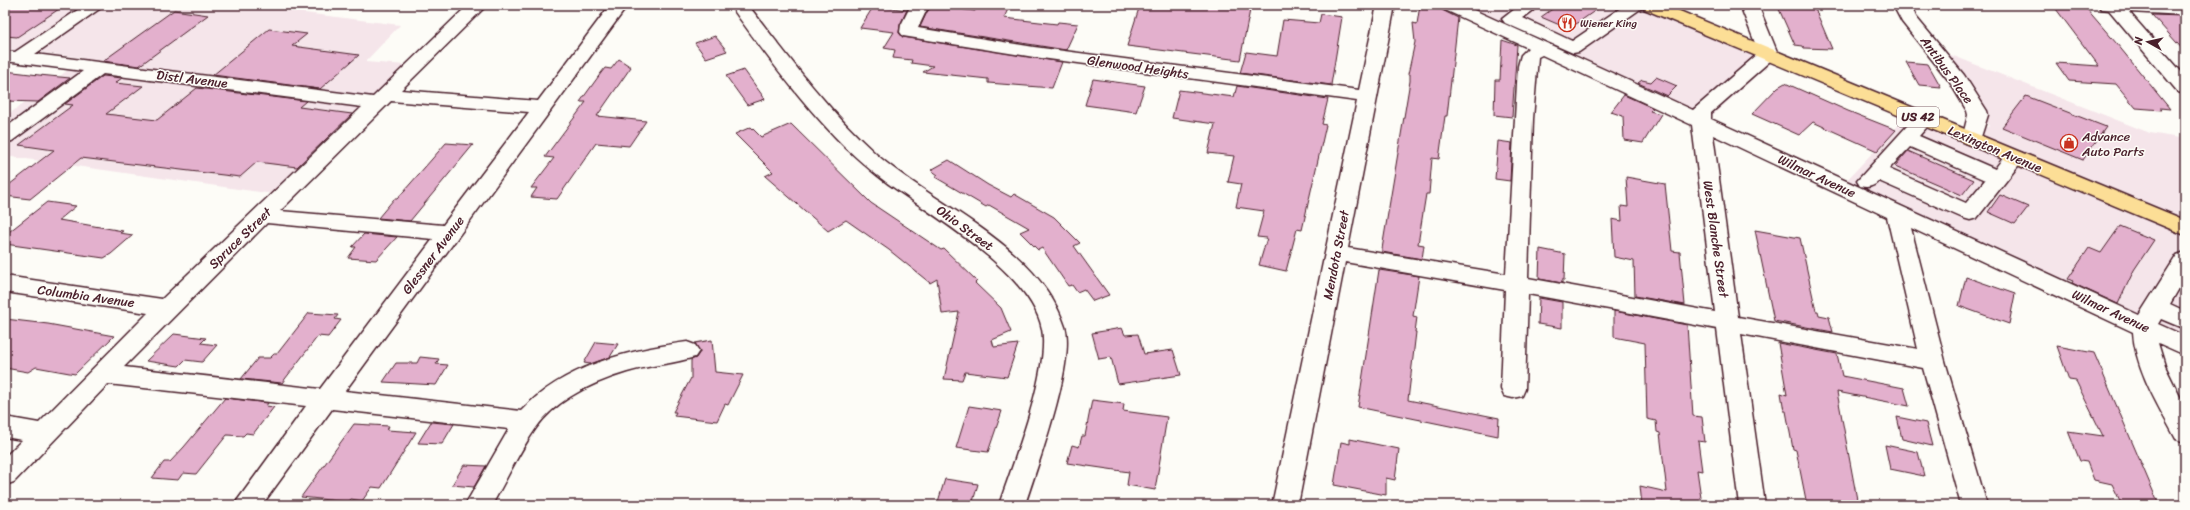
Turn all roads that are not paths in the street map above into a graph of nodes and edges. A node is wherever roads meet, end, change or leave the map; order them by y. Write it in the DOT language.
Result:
graph roads {
  1 [pos="96,5"];
  2 [pos="478,5"];
  3 [pos="618,5"];
  4 [pos="739,5"];
  5 [pos="920,5"];
  6 [pos="1386,5"];
  7 [pos="1449,5"];
  8 [pos="1532,5"];
  9 [pos="1637,5"];
  10 [pos="1650,5"];
  11 [pos="1749,5"];
  12 [pos="1902,5"];
  13 [pos="2112,5"];
  14 [pos="2185,10"];
  15 [pos="1540,48"];
  16 [pos="1769,54"];
  17 [pos="12,57"];
  18 [pos="99,68"];
  19 [pos="2185,88"];
  20 [pos="1367,97"];
  21 [pos="383,99"];
  22 [pos="543,107"];
  23 [pos="1924,119"];
  24 [pos="1701,122"];
  25 [pos="5,137"];
  26 [pos="1907,138"];
  27 [pos="1972,139"];
  28 [pos="2015,157"];
  29 [pos="1877,172"];
  30 [pos="1998,178"];
  31 [pos="1855,194"];
  32 [pos="1898,213"];
  33 [pos="262,216"];
  34 [pos="2185,228"];
  35 [pos="449,233"];
  36 [pos="1336,253"];
  37 [pos="2185,260"];
  38 [pos="5,284"];
  39 [pos="1517,284"];
  40 [pos="167,308"];
  41 [pos="2150,317"];
  42 [pos="2185,321"];
  43 [pos="1727,324"];
  44 [pos="2185,346"];
  45 [pos="687,351"];
  46 [pos="1934,361"];
  47 [pos="103,374"];
  48 [pos="1513,389"];
  49 [pos="326,399"];
  50 [pos="527,421"];
  51 [pos="5,427"];
  52 [pos="2185,432"];
  53 [pos="44,434"];
  54 [pos="5,474"];
  55 [pos="247,505"];
  56 [pos="478,505"];
  57 [pos="1012,505"];
  58 [pos="1285,505"];
  59 [pos="1752,505"];
  60 [pos="1974,505"];
  1 -- 17 [label="street"];
  2 -- 21 [label="street, Spruce Street"];
  3 -- 22 [label="street, Glessner Avenue"];
  4 -- 57 [label="street, Ohio Street"];
  5 -- 20 [label="street, Glenwood Heights"];
  6 -- 20 [label="street, Mendota Street"];
  7 -- 15 [label="street, Wilmar Avenue"];
  8 -- 9 [label="street"];
  10 -- 16 [label="main road, Lexington Avenue / US 42"];
  11 -- 16 [label="street"];
  12 -- 27 [label="street, Antibus Place"];
  13 -- 14 [label="street"];
  13 -- 19 [label="street"];
  15 -- 24 [label="street, Wilmar Avenue"];
  15 -- 39 [label="street"];
  16 -- 23 [label="main road, Lexington Avenue / US 42"];
  16 -- 24 [label="street"];
  17 -- 18 [label="street, Distl Avenue"];
  18 -- 21 [label="street, Distl Avenue"];
  18 -- 25 [label="street"];
  20 -- 36 [label="street, Mendota Street"];
  21 -- 22 [label="street, Distl Avenue"];
  21 -- 33 [label="street, Spruce Street"];
  22 -- 35 [label="street, Glessner Avenue"];
  23 -- 26 [label="street"];
  23 -- 27 [label="main road, Lexington Avenue / US 42"];
  24 -- 31 [label="street, Wilmar Avenue"];
  24 -- 43 [label="street, West Blanche Street"];
  26 -- 29 [label="street"];
  26 -- 30 [label="street"];
  27 -- 28 [label="main road, Lexington Avenue / US 42"];
  28 -- 30 [label="street"];
  28 -- 34 [label="main road, Lexington Avenue / US 42"];
  29 -- 30 [label="street"];
  29 -- 31 [label="street"];
  31 -- 32 [label="street, Wilmar Avenue"];
  32 -- 41 [label="street, Wilmar Avenue"];
  32 -- 46 [label="street"];
  33 -- 35 [label="street"];
  33 -- 40 [label="street, Spruce Street"];
  35 -- 49 [label="street, Glessner Avenue"];
  36 -- 39 [label="street"];
  36 -- 58 [label="street, Mendota Street"];
  37 -- 41 [label="street"];
  38 -- 40 [label="street, Columbia Avenue"];
  39 -- 43 [label="street"];
  39 -- 48 [label="street"];
  40 -- 47 [label="street, Spruce Street"];
  41 -- 42 [label="street"];
  41 -- 44 [label="street, Wilmar Avenue"];
  41 -- 52 [label="street"];
  43 -- 46 [label="street"];
  43 -- 59 [label="street, West Blanche Street"];
  45 -- 50 [label="street"];
  46 -- 60 [label="street"];
  47 -- 49 [label="street"];
  47 -- 53 [label="street, Spruce Street"];
  49 -- 50 [label="street"];
  49 -- 55 [label="street, Glessner Avenue"];
  50 -- 56 [label="street"];
  51 -- 53 [label="street"];
  53 -- 54 [label="street, Spruce Street"];
}
